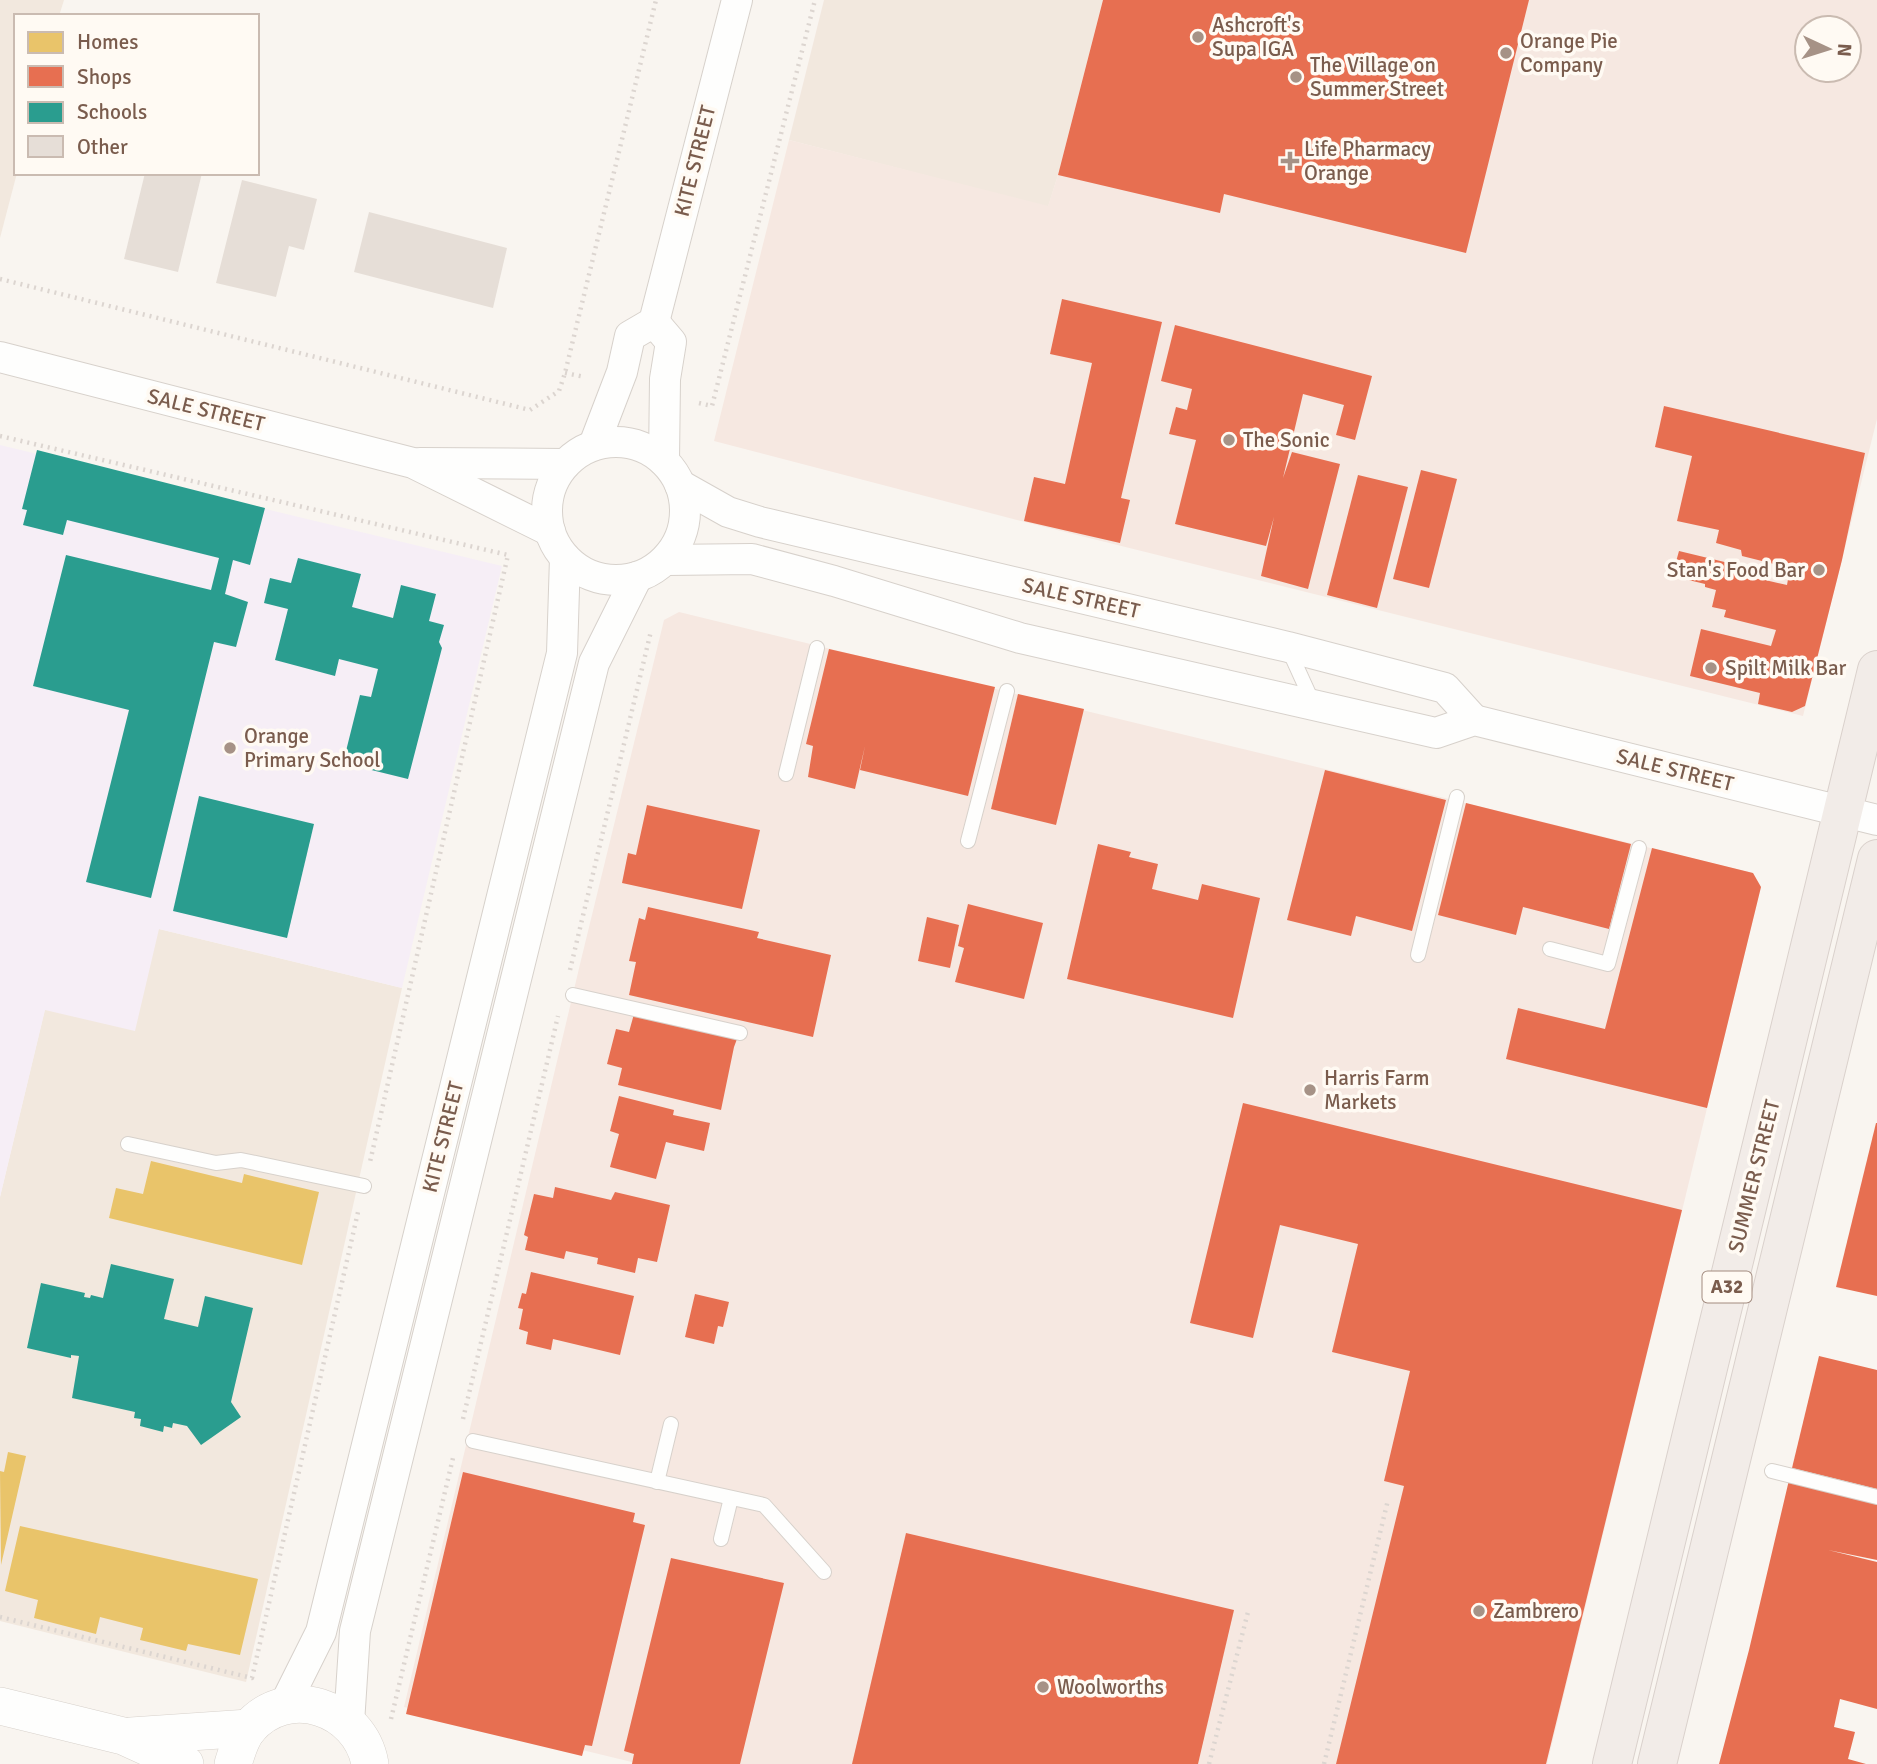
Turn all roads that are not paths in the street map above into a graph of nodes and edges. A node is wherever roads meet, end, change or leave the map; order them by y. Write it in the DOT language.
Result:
graph roads {
  1 [pos="737,0"];
  2 [pos="654,322"];
  3 [pos="0,357"];
  4 [pos="594,445"];
  5 [pos="413,463"];
  6 [pos="565,464"];
  7 [pos="672,473"];
  8 [pos="550,531"];
  9 [pos="565,558"];
  10 [pos="666,560"];
  11 [pos="637,577"];
  12 [pos="1288,647"];
  13 [pos="817,648"];
  14 [pos="1877,670"];
  15 [pos="1007,691"];
  16 [pos="1314,706"];
  17 [pos="1474,720"];
  18 [pos="786,774"];
  19 [pos="1457,797"];
  20 [pos="1859,815"];
  21 [pos="968,841"];
  22 [pos="1639,848"];
  23 [pos="1877,859"];
  24 [pos="1550,949"];
  25 [pos="1418,954"];
  26 [pos="573,995"];
  27 [pos="740,1033"];
  28 [pos="128,1144"];
  29 [pos="364,1186"];
  30 [pos="671,1424"];
  31 [pos="473,1441"];
  32 [pos="1772,1471"];
  33 [pos="657,1482"];
  34 [pos="1877,1497"];
  35 [pos="731,1498"];
  36 [pos="721,1539"];
  37 [pos="824,1572"];
  38 [pos="0,1706"];
  39 [pos="284,1706"];
  40 [pos="349,1723"];
  41 [pos="249,1728"];
  42 [pos="123,1736"];
  43 [pos="372,1763"];
  44 [pos="185,1764"];
  45 [pos="233,1764"];
  46 [pos="1612,1764"];
  47 [pos="1657,1764"];
  1 -- 2 [label="street, KITE STREET"];
  2 -- 4 [label="street"];
  2 -- 7 [label="street"];
  3 -- 5 [label="street, SALE STREET"];
  4 -- 6 [label="street"];
  4 -- 7 [label="street"];
  5 -- 6 [label="street, SALE STREET"];
  5 -- 8 [label="street, SALE STREET"];
  6 -- 8 [label="street"];
  7 -- 10 [label="street"];
  7 -- 12 [label="street, SALE STREET"];
  8 -- 9 [label="street"];
  9 -- 11 [label="street"];
  9 -- 39 [label="street, KITE STREET"];
  10 -- 11 [label="street"];
  10 -- 16 [label="street"];
  11 -- 40 [label="street, KITE STREET"];
  12 -- 16 [label="lane"];
  12 -- 17 [label="street, SALE STREET"];
  13 -- 18 [label="lane"];
  14 -- 20 [label="highway, SUMMER STREET / A32"];
  15 -- 21 [label="lane"];
  16 -- 17 [label="street"];
  17 -- 20 [label="street, SALE STREET"];
  19 -- 25 [label="lane"];
  20 -- 46 [label="highway, SUMMER STREET / A32"];
  22 -- 24 [label="lane"];
  23 -- 47 [label="highway, SUMMER STREET / A32"];
  26 -- 27 [label="lane"];
  28 -- 29 [label="lane"];
  30 -- 33 [label="lane"];
  31 -- 33 [label="lane"];
  32 -- 34 [label="lane"];
  33 -- 35 [label="lane"];
  35 -- 36 [label="lane"];
  35 -- 37 [label="lane"];
  38 -- 42 [label="street"];
  39 -- 40 [label="street"];
  39 -- 41 [label="street"];
  40 -- 43 [label="street"];
  41 -- 42 [label="street"];
  41 -- 45 [label="street"];
  42 -- 44 [label="street"];
}
